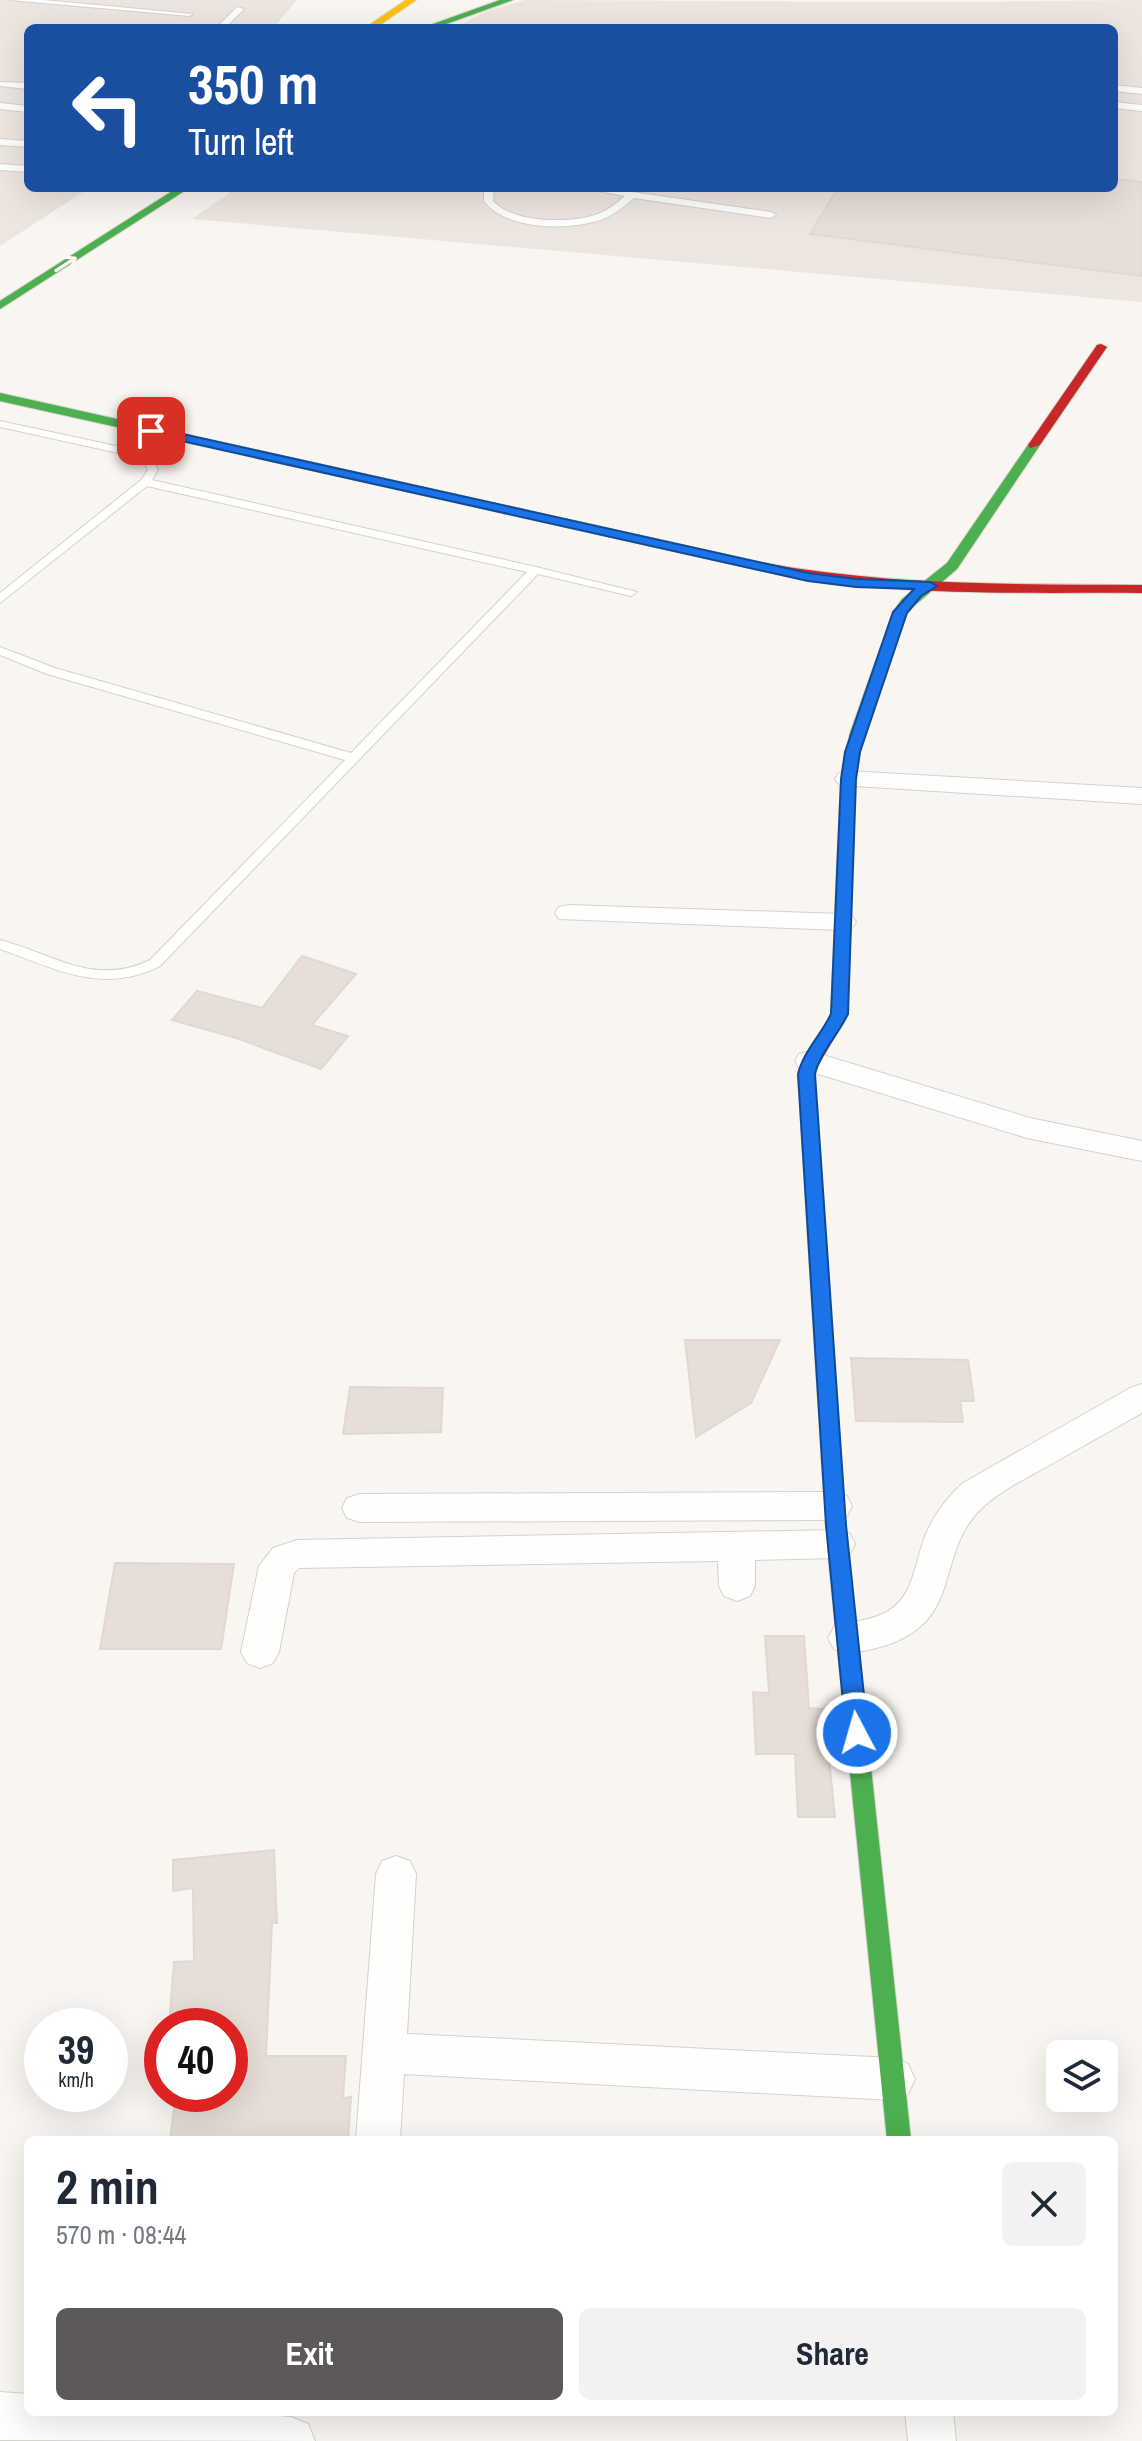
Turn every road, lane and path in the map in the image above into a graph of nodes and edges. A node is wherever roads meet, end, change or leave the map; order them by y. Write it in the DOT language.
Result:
graph roads {
  1 [pos="14,0"];
  2 [pos="374,0"];
  3 [pos="412,0"];
  4 [pos="465,0"];
  5 [pos="509,0"];
  6 [pos="240,9"];
  7 [pos="189,14"];
  8 [pos="224,24"];
  9 [pos="361,24"];
  10 [pos="375,24"];
  11 [pos="430,24"];
  12 [pos="436,24"];
  13 [pos="0,84"];
  14 [pos="24,86"];
  15 [pos="1118,88"];
  16 [pos="1142,91"];
  17 [pos="1118,105"];
  18 [pos="0,106"];
  19 [pos="1142,108"];
  20 [pos="24,109"];
  21 [pos="0,142"];
  22 [pos="24,144"];
  23 [pos="0,167"];
  24 [pos="24,169"];
  25 [pos="178,192"];
  26 [pos="489,192"];
  27 [pos="613,192"];
  28 [pos="632,195"];
  29 [pos="771,215"];
  30 [pos="0,306"];
  31 [pos="1101,347"];
  32 [pos="0,397"];
  33 [pos="0,424"];
  34 [pos="145,482"];
  35 [pos="536,570"];
  36 [pos="930,586"];
  37 [pos="1142,589"];
  38 [pos="631,592"];
  39 [pos="0,599"];
  40 [pos="0,651"];
  41 [pos="353,758"];
  42 [pos="848,779"];
  43 [pos="1142,796"];
  44 [pos="569,913"];
  45 [pos="842,922"];
  46 [pos="0,944"];
  47 [pos="810,1061"];
  48 [pos="1142,1151"];
  49 [pos="1142,1397"];
  50 [pos="834,1506"];
  51 [pos="360,1508"];
  52 [pos="837,1544"];
  53 [pos="736,1545"];
  54 [pos="737,1586"];
  55 [pos="847,1638"];
  56 [pos="260,1652"];
  57 [pos="396,1874"];
  58 [pos="384,2053"];
  59 [pos="893,2079"];
  60 [pos="378,2136"];
  61 [pos="899,2136"];
  62 [pos="0,2416"];
  63 [pos="929,2416"];
  64 [pos="291,2441"];
  65 [pos="932,2441"];
  1 -- 7 [label="lane"];
  2 -- 9 [label="main road"];
  3 -- 10 [label="main road"];
  4 -- 11 [label="main road"];
  5 -- 12 [label="main road"];
  6 -- 8 [label="lane"];
  13 -- 14 [label="lane"];
  15 -- 16 [label="lane"];
  17 -- 19 [label="lane"];
  18 -- 20 [label="lane"];
  21 -- 22 [label="lane"];
  23 -- 24 [label="lane"];
  30 -- 25 [label="main road, one-way"];
  26 -- 28 [label="lane"];
  27 -- 28 [label="lane"];
  28 -- 29 [label="lane"];
  31 -- 36 [label="main road"];
  32 -- 36 [label="main road"];
  33 -- 34 [label="lane"];
  34 -- 35 [label="lane"];
  34 -- 39 [label="lane"];
  35 -- 38 [label="lane"];
  35 -- 41 [label="lane"];
  36 -- 37 [label="main road"];
  36 -- 42 [label="main road"];
  40 -- 41 [label="lane"];
  41 -- 46 [label="lane"];
  42 -- 43 [label="street"];
  42 -- 45 [label="main road"];
  44 -- 45 [label="street"];
  45 -- 47 [label="main road"];
  47 -- 48 [label="street"];
  47 -- 50 [label="main road"];
  49 -- 55 [label="street"];
  50 -- 51 [label="street"];
  50 -- 52 [label="main road"];
  52 -- 53 [label="street"];
  52 -- 55 [label="main road"];
  53 -- 54 [label="street"];
  53 -- 56 [label="street"];
  55 -- 59 [label="main road"];
  57 -- 58 [label="street"];
  58 -- 59 [label="street"];
  58 -- 60 [label="street"];
  59 -- 61 [label="main road"];
  62 -- 64 [label="street"];
  63 -- 65 [label="street"];
}
